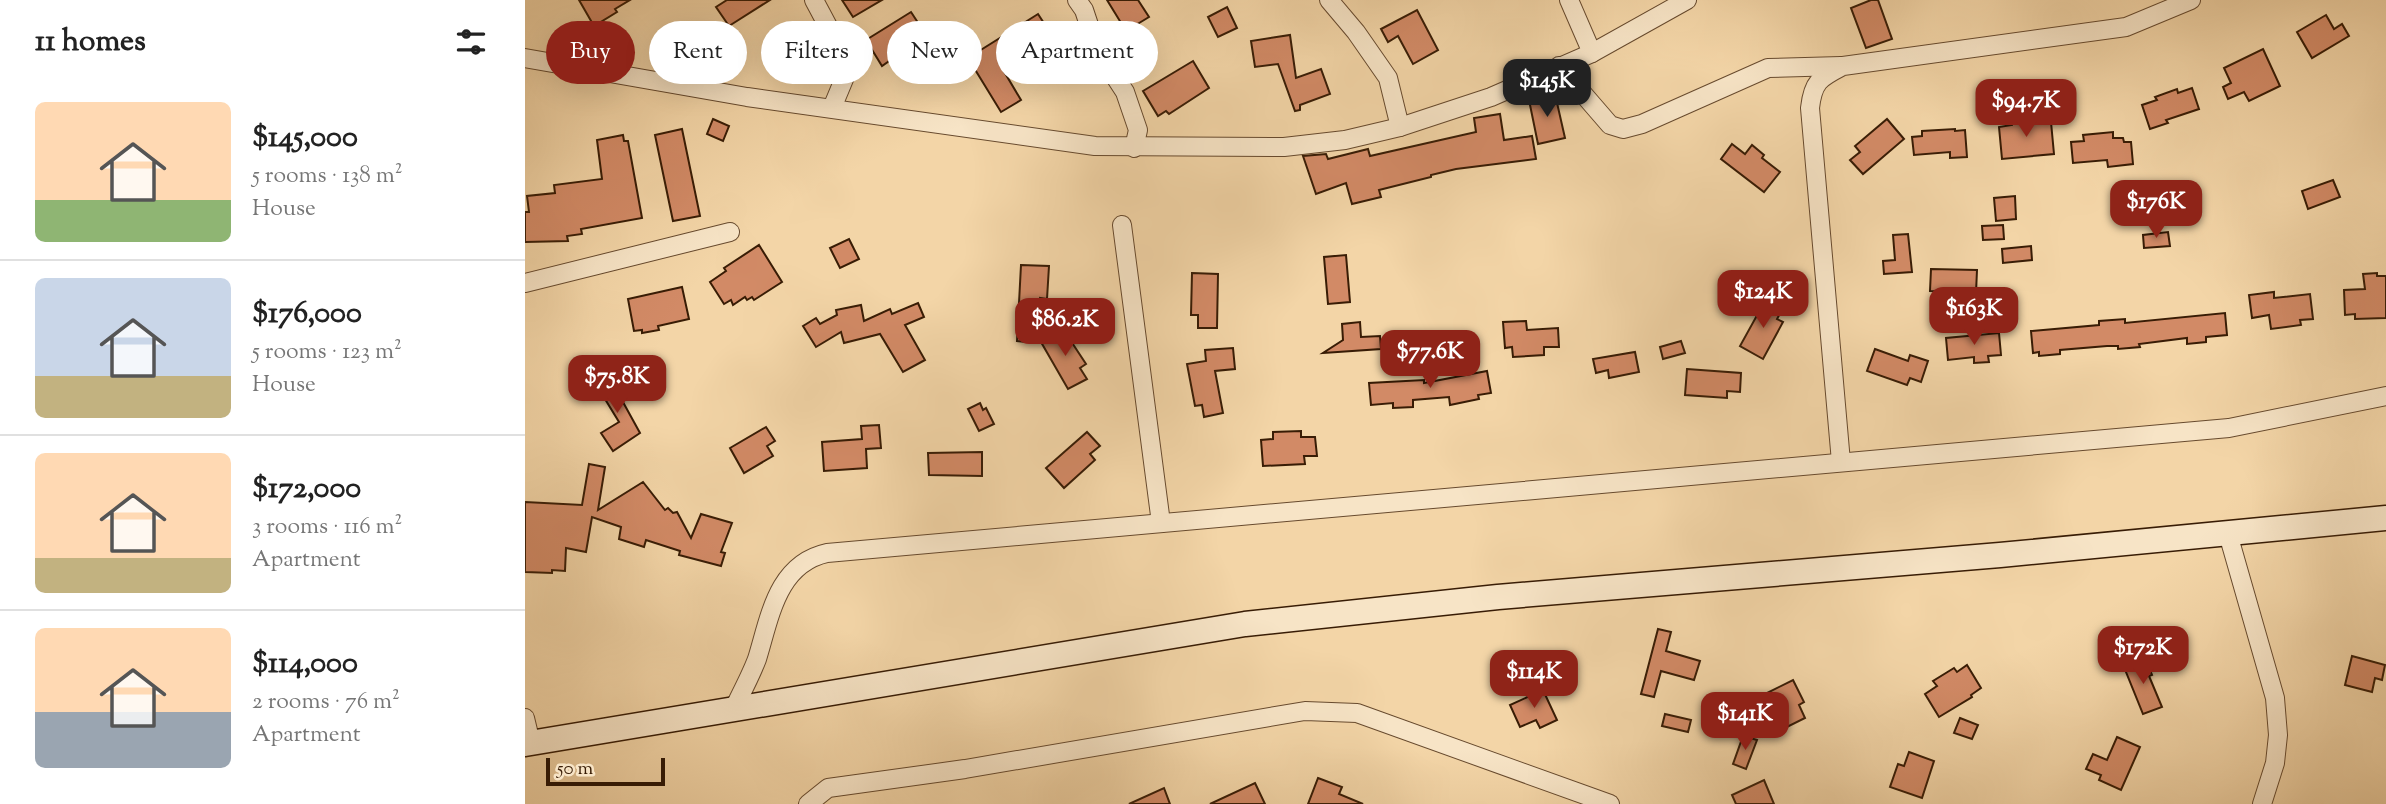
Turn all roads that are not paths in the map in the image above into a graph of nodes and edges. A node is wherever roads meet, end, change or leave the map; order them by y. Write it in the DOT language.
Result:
graph roads {
  1 [pos="814,0"];
  2 [pos="1077,0"];
  3 [pos="1329,0"];
  4 [pos="1569,0"];
  5 [pos="1687,0"];
  6 [pos="2191,0"];
  7 [pos="1592,53"];
  8 [pos="525,58"];
  9 [pos="1559,66"];
  10 [pos="1843,66"];
  11 [pos="832,108"];
  12 [pos="1400,127"];
  13 [pos="1135,148"];
  14 [pos="1122,225"];
  15 [pos="730,232"];
  16 [pos="525,283"];
  17 [pos="2386,396"];
  18 [pos="1841,462"];
  19 [pos="2386,518"];
  20 [pos="1161,523"];
  21 [pos="2228,534"];
  22 [pos="734,708"];
  23 [pos="525,718"];
  24 [pos="528,744"];
  25 [pos="808,804"];
  26 [pos="1611,804"];
  27 [pos="2262,804"];
  1 -- 11 [label="street"];
  2 -- 13 [label="street"];
  3 -- 12 [label="street"];
  4 -- 7 [label="street"];
  5 -- 7 [label="street"];
  6 -- 10 [label="street"];
  7 -- 9 [label="street"];
  8 -- 11 [label="street"];
  9 -- 10 [label="street"];
  9 -- 12 [label="street"];
  10 -- 18 [label="street"];
  11 -- 13 [label="street"];
  12 -- 13 [label="street"];
  14 -- 20 [label="street"];
  15 -- 16 [label="street"];
  17 -- 18 [label="street"];
  18 -- 20 [label="street"];
  19 -- 21 [label="main road"];
  20 -- 22 [label="street"];
  21 -- 22 [label="main road"];
  21 -- 27 [label="street"];
  22 -- 24 [label="main road"];
  23 -- 24 [label="street"];
  25 -- 26 [label="street"];
}
